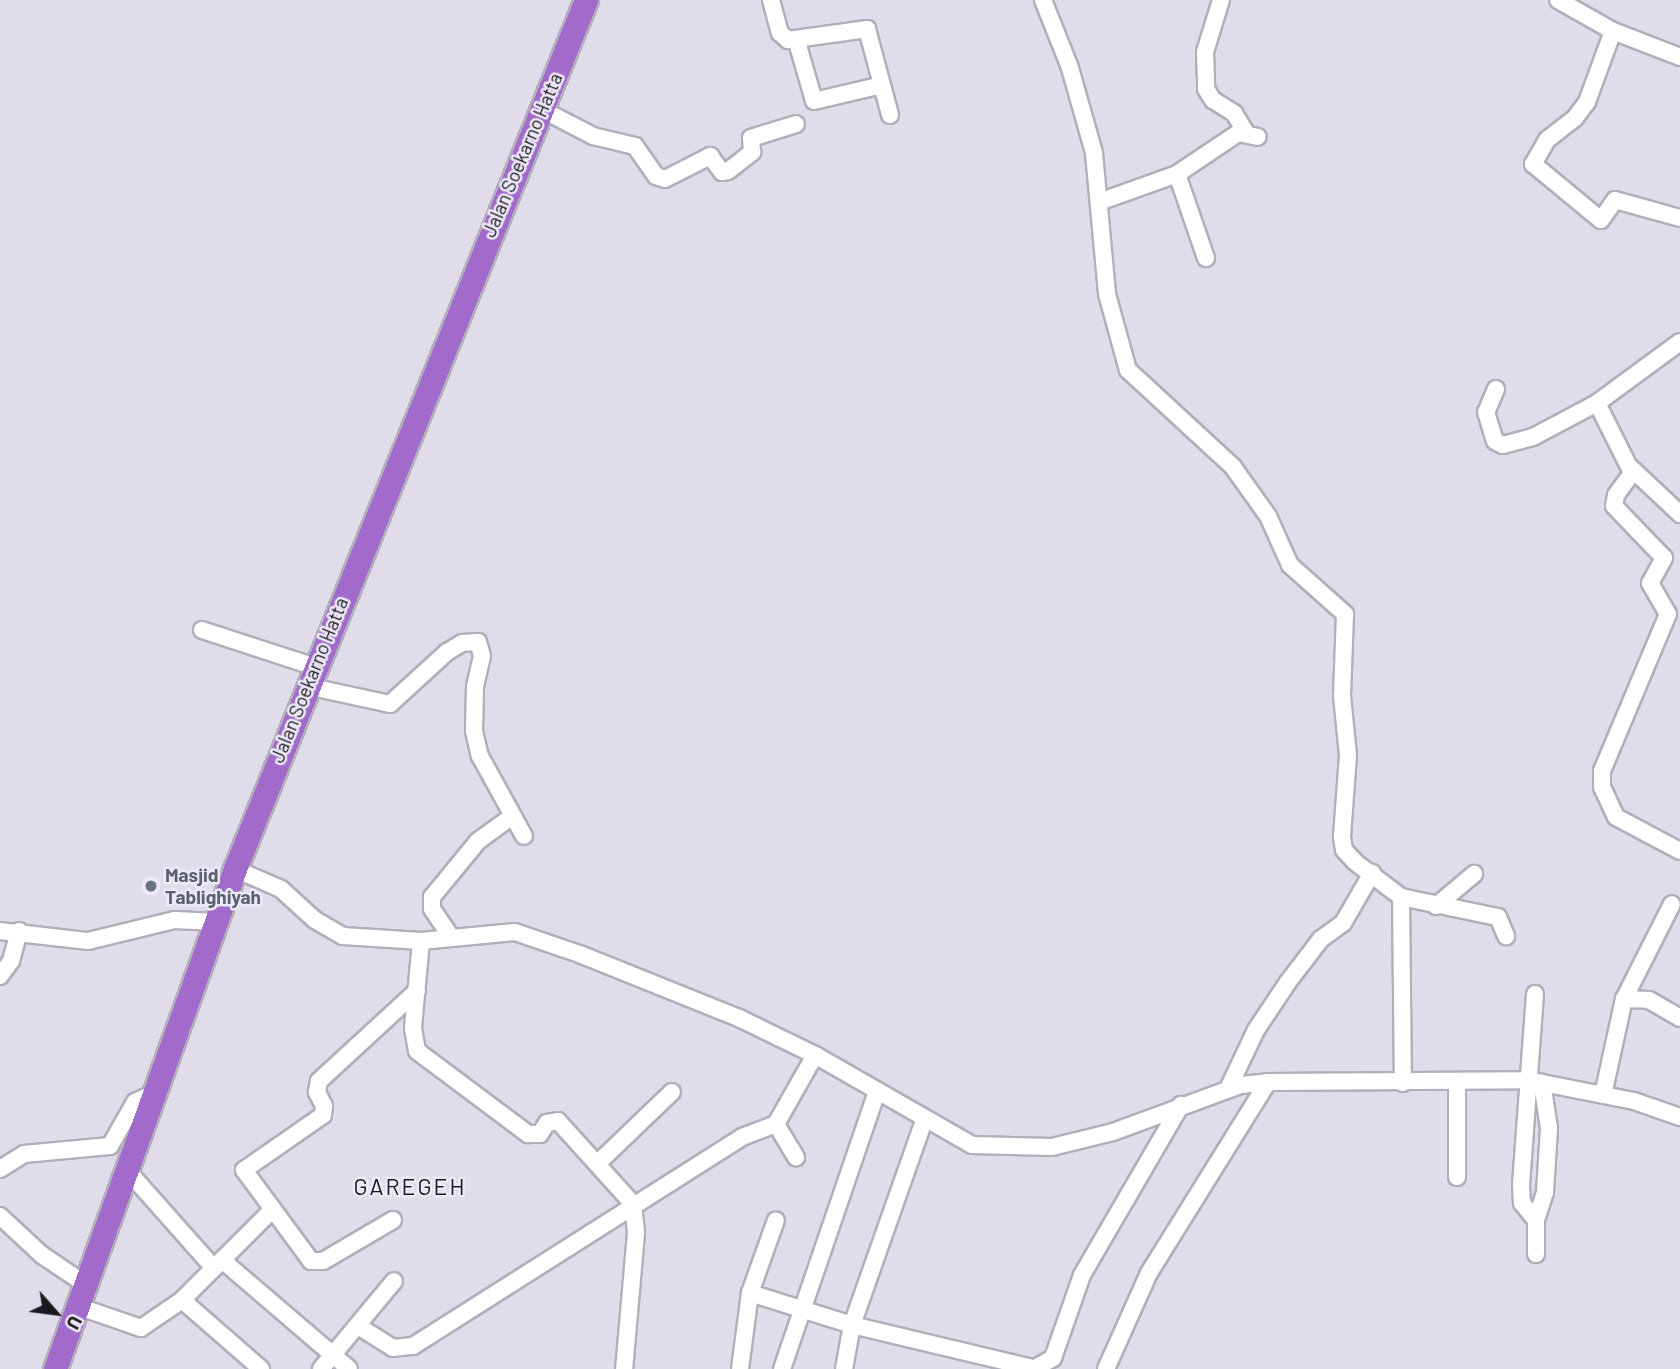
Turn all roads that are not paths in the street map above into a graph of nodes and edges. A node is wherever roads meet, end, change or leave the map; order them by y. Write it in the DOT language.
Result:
graph roads {
  1 [pos="586,0"];
  2 [pos="771,0"];
  3 [pos="1043,0"];
  4 [pos="1221,0"];
  5 [pos="1559,0"];
  6 [pos="1613,31"];
  7 [pos="797,42"];
  8 [pos="1680,57"];
  9 [pos="882,85"];
  10 [pos="541,109"];
  11 [pos="890,115"];
  12 [pos="796,124"];
  13 [pos="1177,174"];
  14 [pos="1099,202"];
  15 [pos="1680,218"];
  16 [pos="1206,258"];
  17 [pos="1680,342"];
  18 [pos="1496,389"];
  19 [pos="1597,403"];
  20 [pos="1630,467"];
  21 [pos="1680,514"];
  22 [pos="202,629"];
  23 [pos="311,677"];
  24 [pos="511,817"];
  25 [pos="524,836"];
  26 [pos="1680,851"];
  27 [pos="235,869"];
  28 [pos="1372,873"];
  29 [pos="1474,874"];
  30 [pos="1401,897"];
  31 [pos="1672,904"];
  32 [pos="1436,906"];
  33 [pos="216,922"];
  34 [pos="0,931"];
  35 [pos="19,931"];
  36 [pos="1506,936"];
  37 [pos="451,937"];
  38 [pos="421,941"];
  39 [pos="0,976"];
  40 [pos="416,991"];
  41 [pos="1535,994"];
  42 [pos="1624,999"];
  43 [pos="1680,1018"];
  44 [pos="815,1055"];
  45 [pos="1457,1081"];
  46 [pos="1534,1081"];
  47 [pos="1268,1082"];
  48 [pos="1403,1083"];
  49 [pos="1228,1089"];
  50 [pos="877,1091"];
  51 [pos="672,1092"];
  52 [pos="153,1094"];
  53 [pos="1603,1095"];
  54 [pos="1181,1105"];
  55 [pos="1680,1117"];
  56 [pos="923,1120"];
  57 [pos="776,1124"];
  58 [pos="796,1157"];
  59 [pos="599,1163"];
  60 [pos="0,1169"];
  61 [pos="126,1169"];
  62 [pos="1457,1177"];
  63 [pos="633,1204"];
  64 [pos="270,1212"];
  65 [pos="0,1216"];
  66 [pos="393,1220"];
  67 [pos="776,1220"];
  68 [pos="1536,1220"];
  69 [pos="1536,1254"];
  70 [pos="218,1264"];
  71 [pos="394,1281"];
  72 [pos="85,1284"];
  73 [pos="750,1293"];
  74 [pos="182,1300"];
  75 [pos="77,1306"];
  76 [pos="800,1307"];
  77 [pos="852,1325"];
  78 [pos="358,1326"];
  79 [pos="333,1356"];
  80 [pos="1037,1368"];
  81 [pos="55,1369"];
  82 [pos="261,1369"];
  83 [pos="321,1369"];
  84 [pos="349,1369"];
  85 [pos="624,1369"];
  86 [pos="740,1369"];
  87 [pos="782,1369"];
  88 [pos="844,1369"];
  89 [pos="1106,1369"];
  1 -- 10 [label="highway, Jalan Soekarno Hatta"];
  2 -- 7 [label="street"];
  3 -- 14 [label="street"];
  4 -- 13 [label="street"];
  5 -- 6 [label="street"];
  6 -- 8 [label="street"];
  6 -- 15 [label="street"];
  7 -- 9 [label="street"];
  7 -- 9 [label="street"];
  9 -- 11 [label="street"];
  10 -- 12 [label="street"];
  10 -- 23 [label="highway, Jalan Soekarno Hatta"];
  13 -- 14 [label="street"];
  13 -- 16 [label="street"];
  14 -- 28 [label="street"];
  17 -- 19 [label="street"];
  18 -- 19 [label="street"];
  19 -- 20 [label="street"];
  20 -- 21 [label="street"];
  20 -- 26 [label="street"];
  22 -- 23 [label="street"];
  23 -- 24 [label="street"];
  23 -- 27 [label="highway, Jalan Soekarno Hatta"];
  24 -- 25 [label="street"];
  24 -- 37 [label="street"];
  27 -- 33 [label="highway, Jalan Soekarno Hatta"];
  27 -- 38 [label="street"];
  28 -- 30 [label="street"];
  28 -- 49 [label="street"];
  29 -- 32 [label="street"];
  30 -- 32 [label="street"];
  30 -- 48 [label="street"];
  31 -- 42 [label="street"];
  32 -- 36 [label="street"];
  33 -- 35 [label="street"];
  33 -- 52 [label="highway, Jalan Soekarno Hatta"];
  34 -- 35 [label="street"];
  35 -- 39 [label="street"];
  37 -- 38 [label="street"];
  37 -- 44 [label="street"];
  38 -- 40 [label="street"];
  40 -- 59 [label="street"];
  40 -- 64 [label="street"];
  41 -- 46 [label="street"];
  42 -- 43 [label="street"];
  42 -- 53 [label="street"];
  44 -- 50 [label="street"];
  44 -- 57 [label="street"];
  45 -- 46 [label="street"];
  45 -- 48 [label="street"];
  45 -- 62 [label="street"];
  46 -- 53 [label="street"];
  46 -- 68 [label="street"];
  46 -- 68 [label="street"];
  47 -- 48 [label="street"];
  47 -- 49 [label="street"];
  47 -- 89 [label="street"];
  49 -- 54 [label="street"];
  50 -- 56 [label="street"];
  50 -- 76 [label="street"];
  51 -- 59 [label="street"];
  52 -- 60 [label="street"];
  52 -- 61 [label="highway, Jalan Soekarno Hatta"];
  53 -- 55 [label="street"];
  54 -- 56 [label="street"];
  54 -- 80 [label="street"];
  56 -- 77 [label="street"];
  57 -- 58 [label="street"];
  57 -- 63 [label="street"];
  59 -- 63 [label="street"];
  61 -- 70 [label="street"];
  61 -- 72 [label="highway, Jalan Soekarno Hatta"];
  63 -- 78 [label="street"];
  63 -- 85 [label="street"];
  64 -- 66 [label="street"];
  64 -- 70 [label="street"];
  65 -- 72 [label="street"];
  67 -- 73 [label="street"];
  68 -- 69 [label="street"];
  70 -- 74 [label="street"];
  70 -- 79 [label="street"];
  71 -- 78 [label="street"];
  72 -- 75 [label="highway, Jalan Soekarno Hatta"];
  73 -- 76 [label="street"];
  73 -- 86 [label="street"];
  74 -- 75 [label="street"];
  74 -- 82 [label="street"];
  75 -- 81 [label="highway, Jalan Soekarno Hatta"];
  76 -- 77 [label="street"];
  76 -- 87 [label="street"];
  77 -- 80 [label="street"];
  77 -- 88 [label="street"];
  78 -- 79 [label="street"];
  79 -- 83 [label="street"];
  79 -- 84 [label="street"];
}
